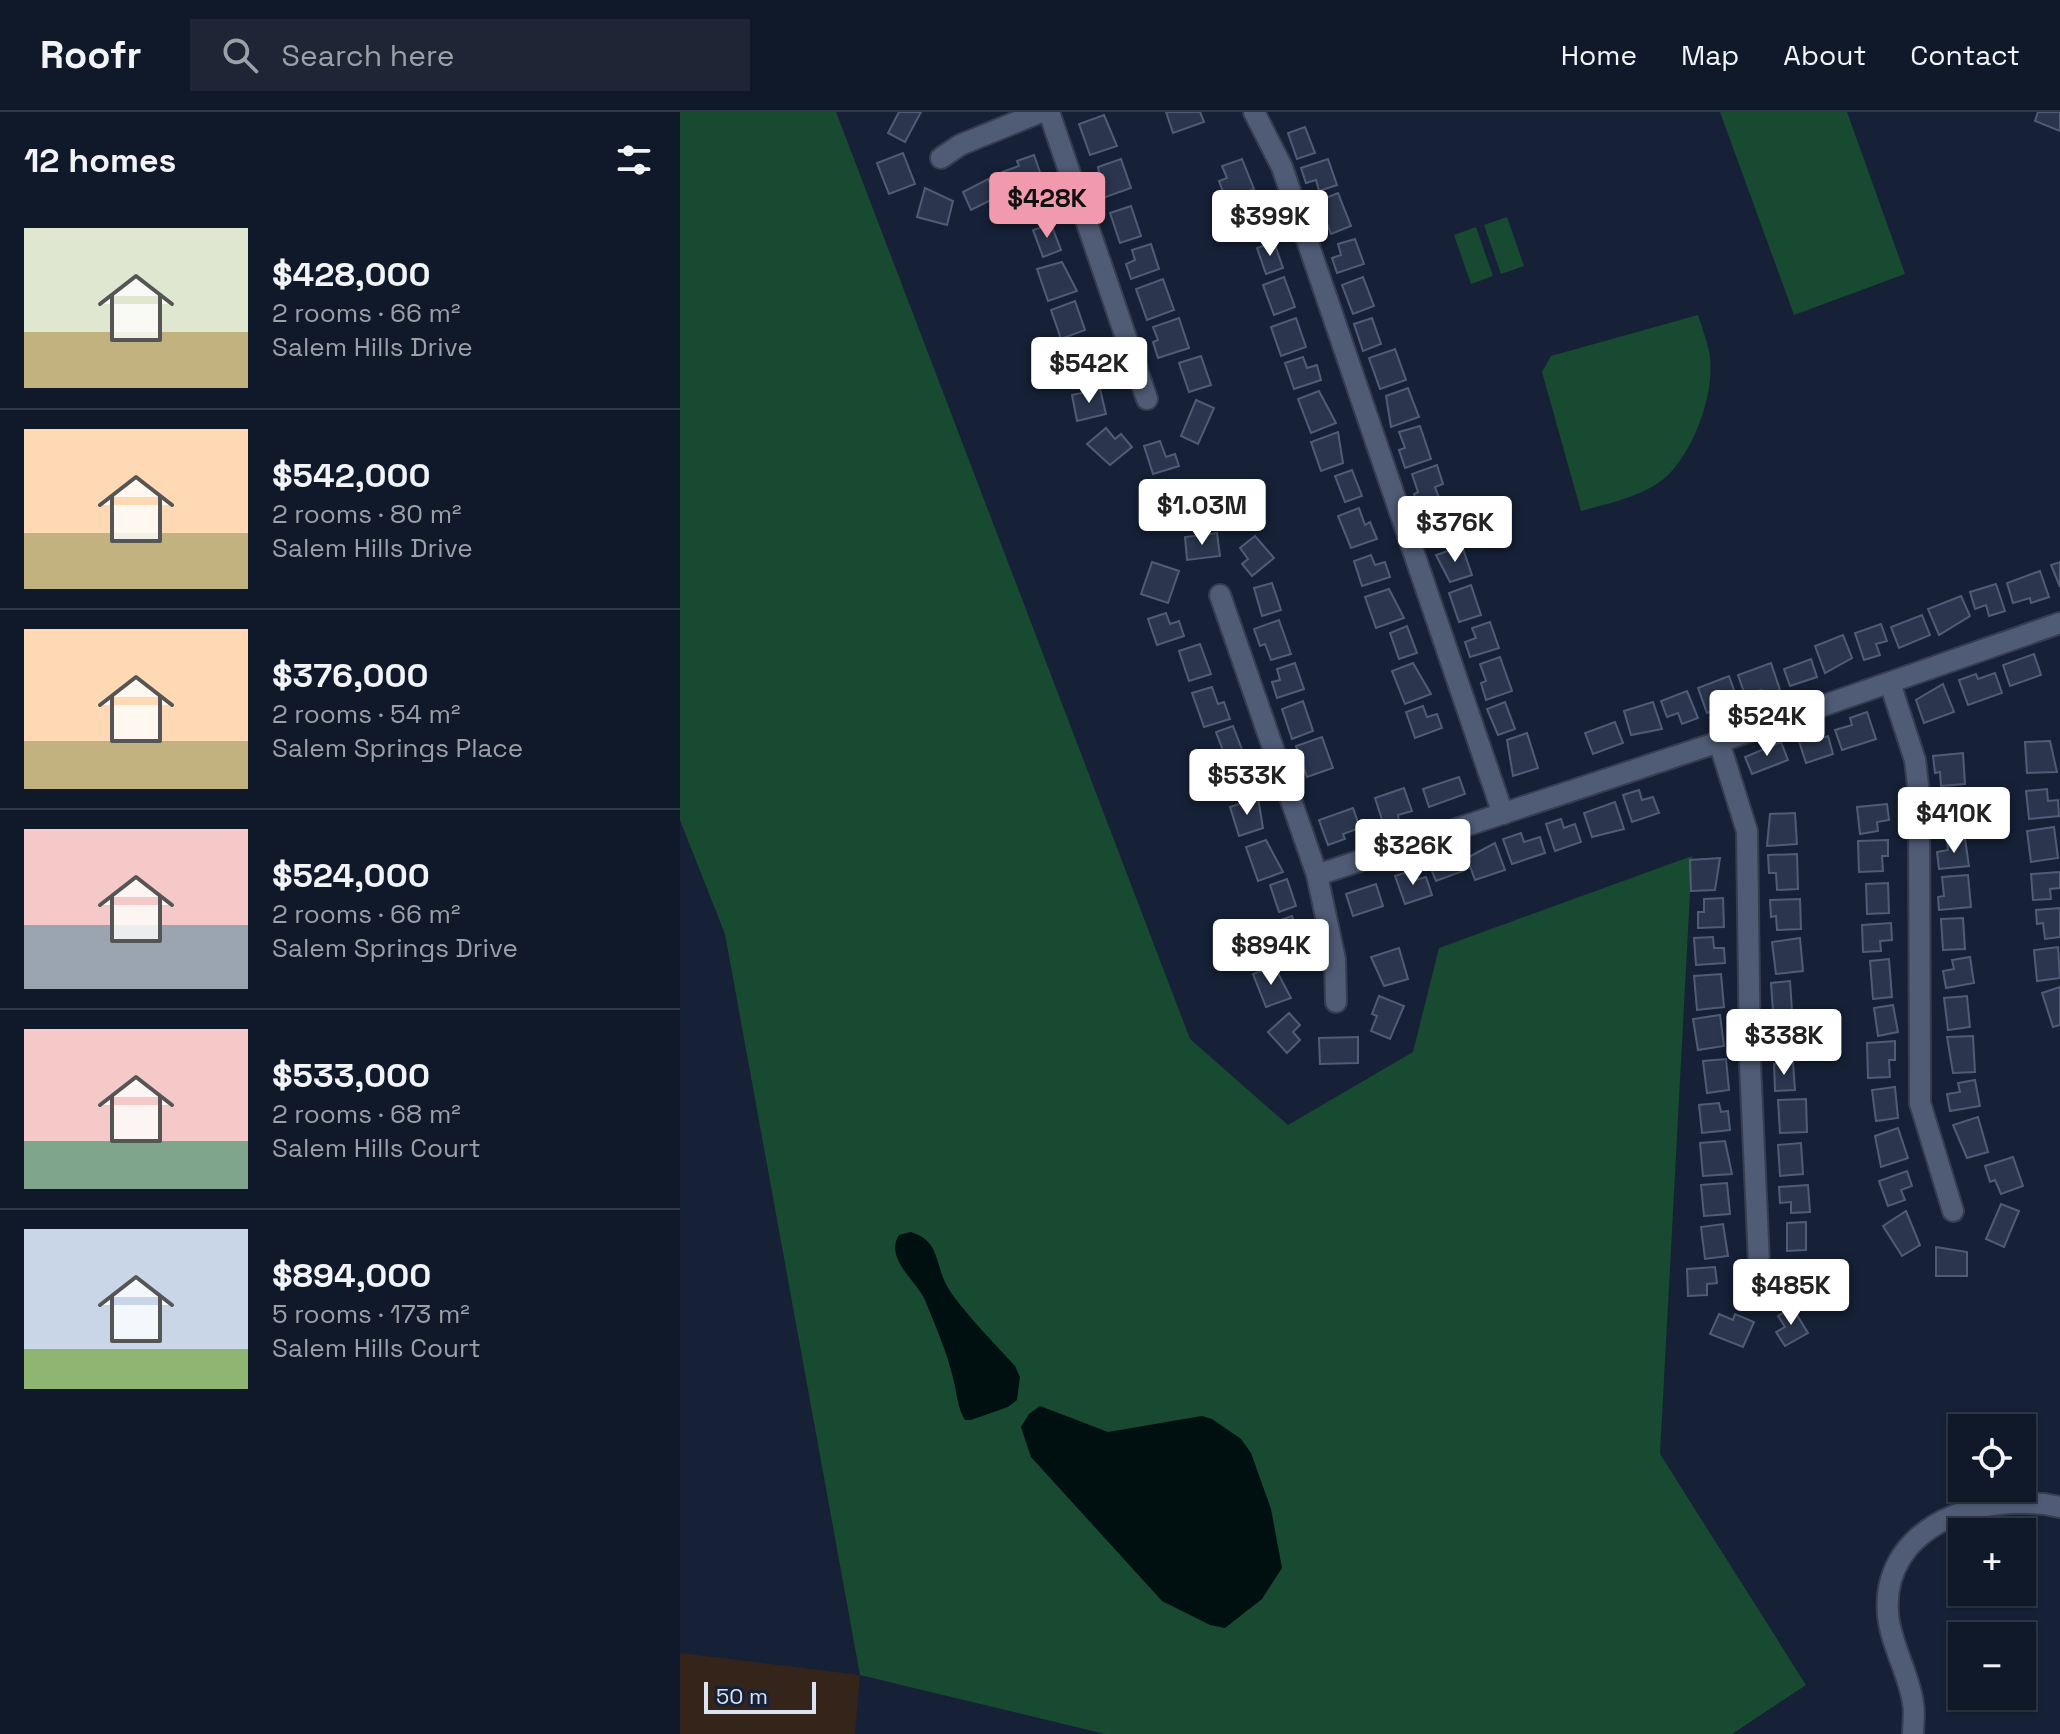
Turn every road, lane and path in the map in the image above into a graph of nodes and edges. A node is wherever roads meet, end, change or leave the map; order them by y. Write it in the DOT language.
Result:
graph roads {
  1 [pos="1041,112"];
  2 [pos="1049,112"];
  3 [pos="1254,112"];
  4 [pos="941,158"];
  5 [pos="1147,399"];
  6 [pos="1220,595"];
  7 [pos="2058,630"];
  8 [pos="1890,683"];
  9 [pos="1719,742"];
  10 [pos="1503,814"];
  11 [pos="1317,875"];
  12 [pos="1336,1002"];
  13 [pos="1953,1211"];
  14 [pos="1760,1284"];
  15 [pos="2060,1507"];
  16 [pos="1913,1734"];
  1 -- 4 [label="street"];
  2 -- 5 [label="street"];
  3 -- 10 [label="street"];
  6 -- 11 [label="street"];
  7 -- 8 [label="street"];
  8 -- 9 [label="street"];
  8 -- 13 [label="street"];
  9 -- 10 [label="street"];
  9 -- 14 [label="street"];
  10 -- 11 [label="street"];
  11 -- 12 [label="street"];
  15 -- 16 [label="street"];
}
